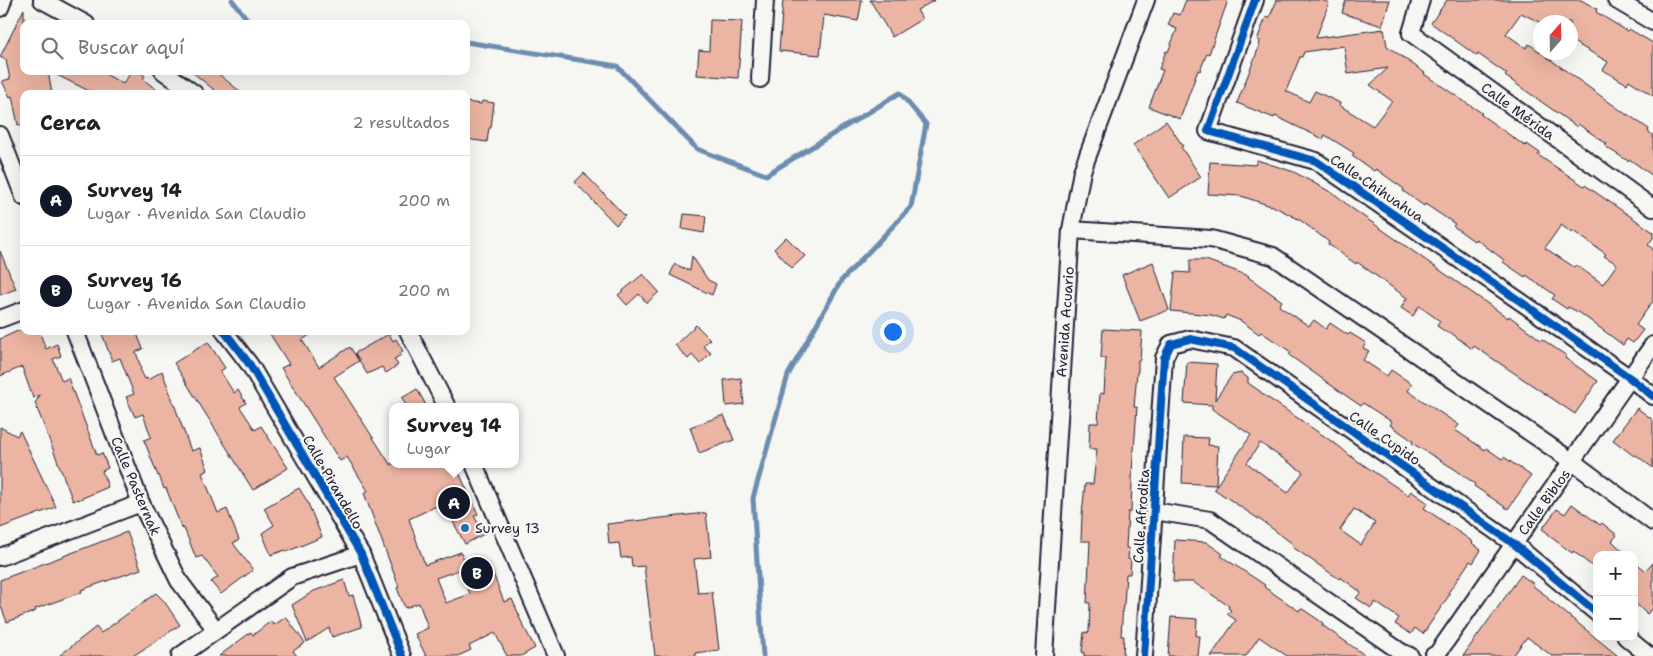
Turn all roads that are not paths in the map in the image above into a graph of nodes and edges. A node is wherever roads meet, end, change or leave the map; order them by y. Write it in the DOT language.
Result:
graph roads {
  1 [pos="3,0"];
  2 [pos="42,0"];
  3 [pos="765,0"];
  4 [pos="1146,0"];
  5 [pos="1255,0"];
  6 [pos="1421,0"];
  7 [pos="1616,0"];
  8 [pos="0,8"];
  9 [pos="79,20"];
  10 [pos="1653,22"];
  11 [pos="169,75"];
  12 [pos="760,80"];
  13 [pos="189,90"];
  14 [pos="0,135"];
  15 [pos="20,187"];
  16 [pos="1653,208"];
  17 [pos="1071,230"];
  18 [pos="20,312"];
  19 [pos="0,319"];
  20 [pos="77,335"];
  21 [pos="227,335"];
  22 [pos="410,335"];
  23 [pos="1653,345"];
  24 [pos="1163,377"];
  25 [pos="1630,378"];
  26 [pos="1653,396"];
  27 [pos="445,403"];
  28 [pos="1573,462"];
  29 [pos="476,468"];
  30 [pos="141,504"];
  31 [pos="1154,511"];
  32 [pos="1653,522"];
  33 [pos="1514,544"];
  34 [pos="361,554"];
  35 [pos="0,557"];
  36 [pos="1593,610"];
  37 [pos="216,630"];
  38 [pos="1631,641"];
  39 [pos="180,656"];
  40 [pos="402,656"];
  41 [pos="556,656"];
  42 [pos="1044,656"];
  43 [pos="1144,656"];
  44 [pos="1410,656"];
  45 [pos="1433,656"];
  46 [pos="1649,656"];
  1 -- 8 [label="street"];
  2 -- 9 [label="street"];
  3 -- 12 [label="street"];
  4 -- 17 [label="street, Avenida Acuario"];
  5 -- 25 [label="street, Calle Chihuahua"];
  6 -- 16 [label="street, Calle Mérida"];
  7 -- 10 [label="street"];
  11 -- 13 [label="street"];
  14 -- 15 [label="street"];
  17 -- 28 [label="street"];
  17 -- 42 [label="street, Avenida Acuario"];
  18 -- 19 [label="street"];
  20 -- 30 [label="street, Calle Pasternak"];
  21 -- 34 [label="street, Calle Pirandello"];
  22 -- 27 [label="street"];
  23 -- 25 [label="street, Calle Biblos"];
  24 -- 31 [label="street, Calle Afrodita"];
  24 -- 33 [label="street, Calle Cupido"];
  25 -- 26 [label="street"];
  25 -- 28 [label="street, Calle Biblos"];
  28 -- 32 [label="street"];
  28 -- 33 [label="street, Calle Biblos"];
  29 -- 41 [label="street"];
  30 -- 35 [label="street"];
  30 -- 37 [label="street, Calle Pasternak"];
  31 -- 43 [label="street, Calle Afrodita"];
  31 -- 44 [label="street"];
  33 -- 36 [label="street, Calle Cupido"];
  33 -- 45 [label="street, Calle Biblos"];
  34 -- 37 [label="street"];
  34 -- 40 [label="street, Calle Pirandello"];
  37 -- 39 [label="street"];
  38 -- 46 [label="street"];
}
